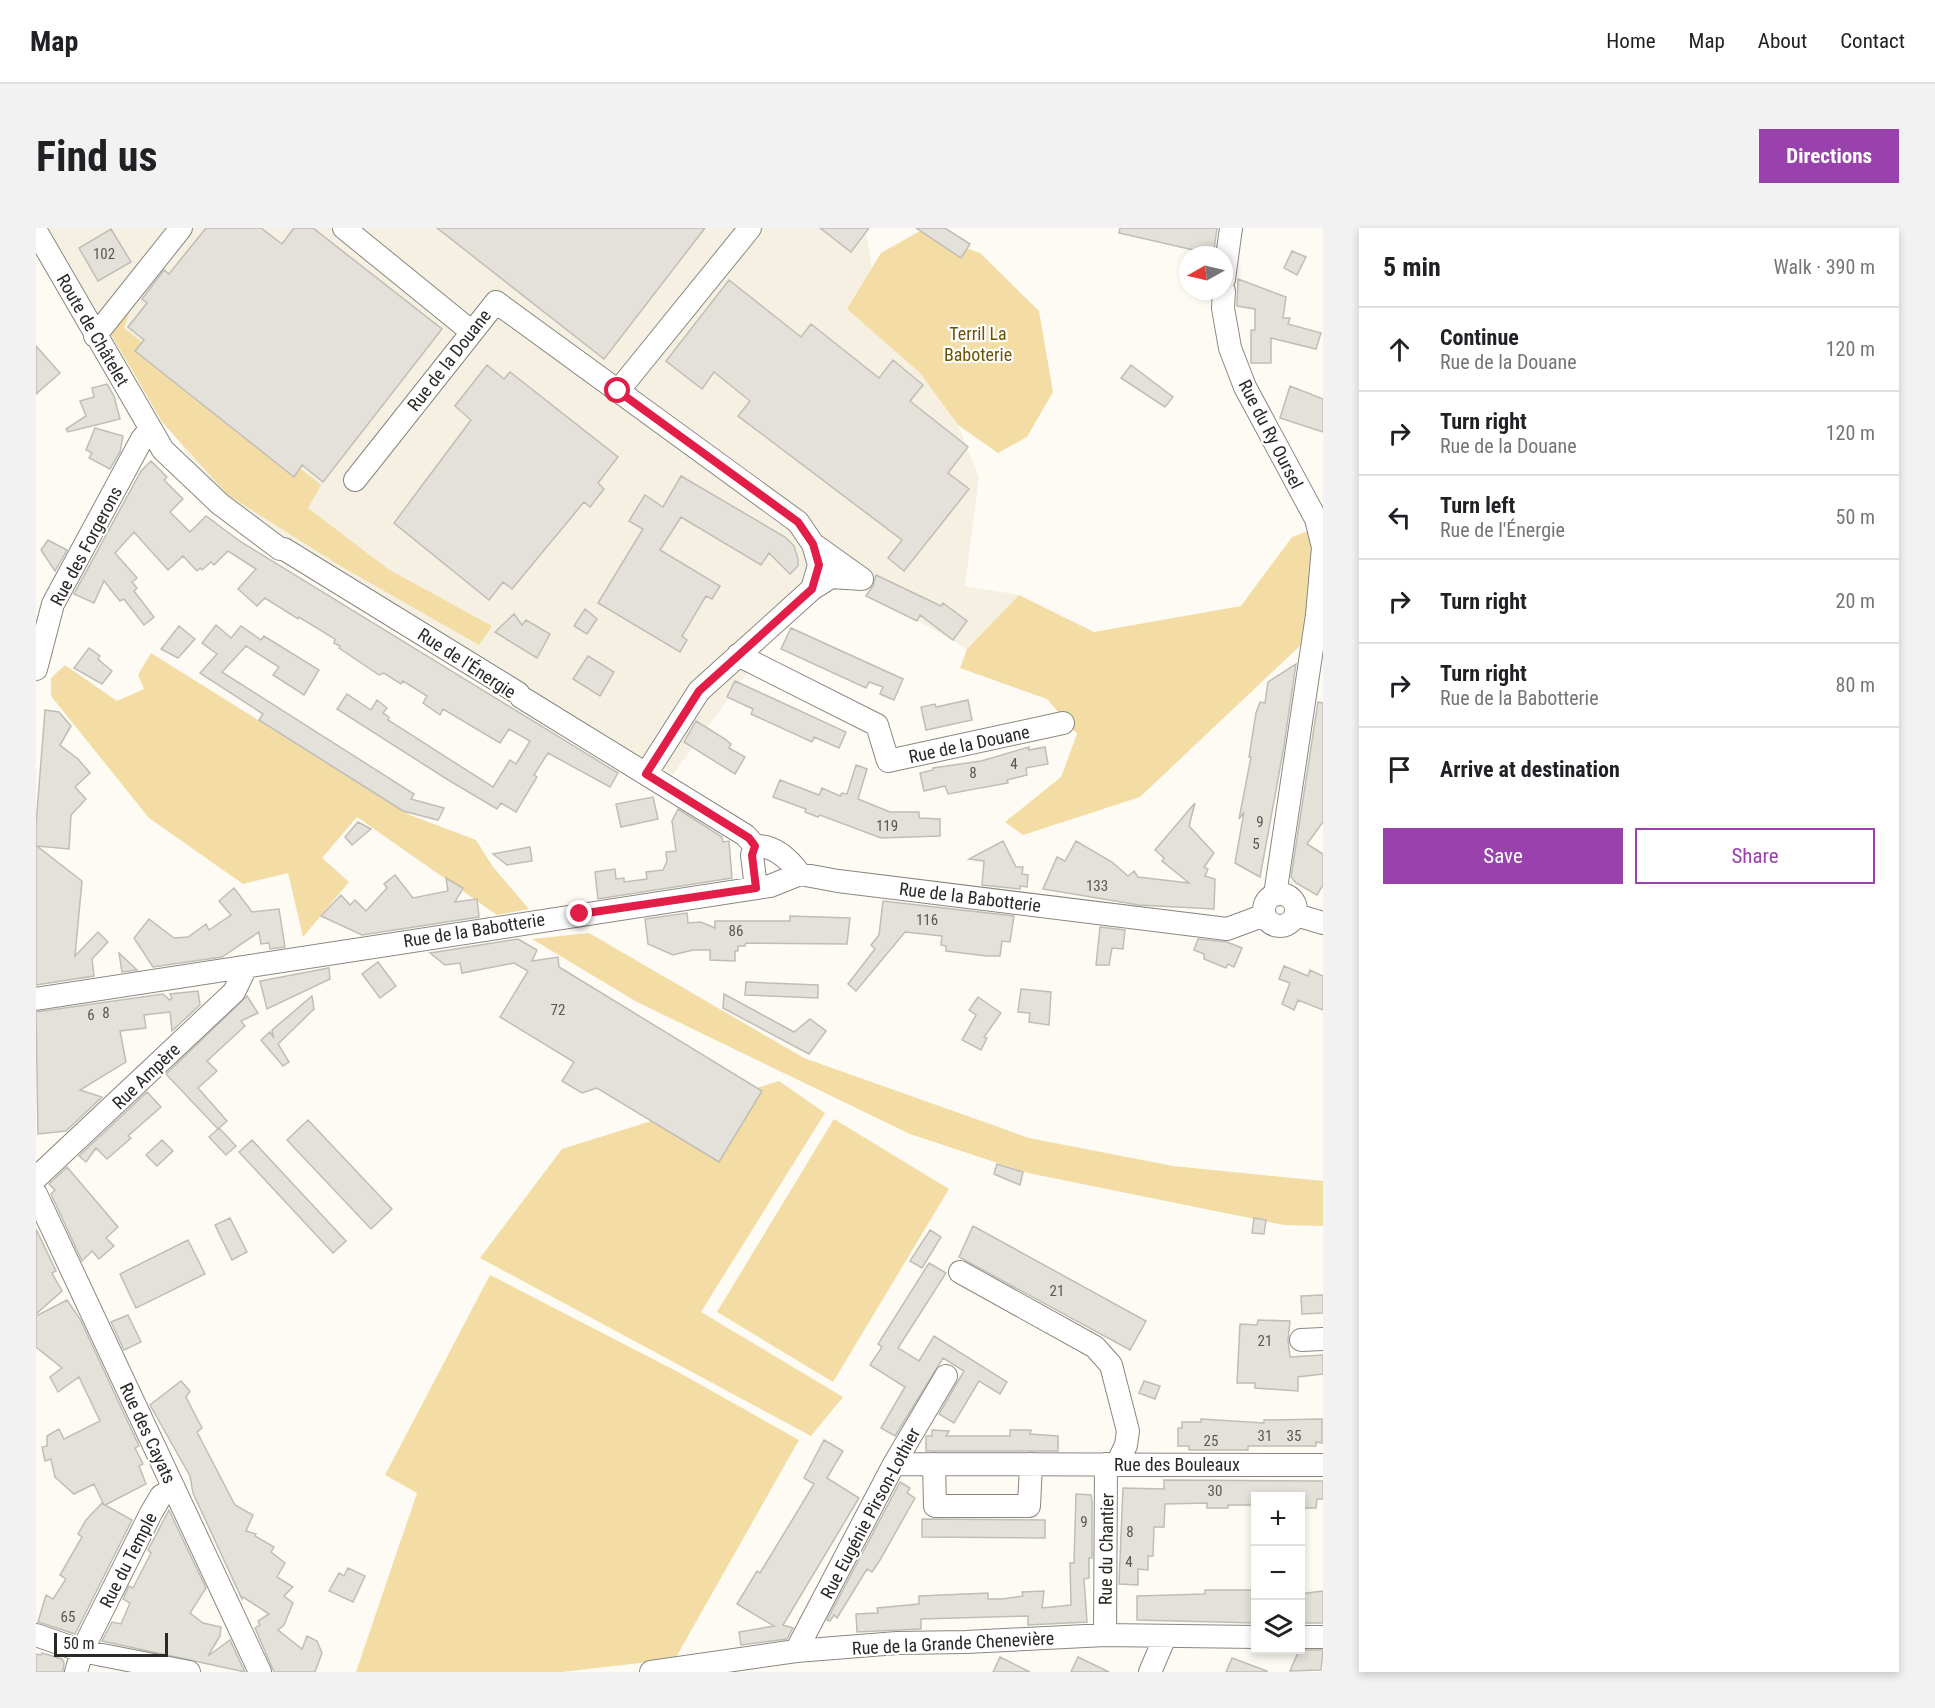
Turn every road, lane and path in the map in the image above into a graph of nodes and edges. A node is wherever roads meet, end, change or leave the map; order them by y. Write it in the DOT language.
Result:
graph roads {
  1 [pos="181,228"];
  2 [pos="344,228"];
  3 [pos="750,228"];
  4 [pos="1231,228"];
  5 [pos="36,231"];
  6 [pos="1229,246"];
  7 [pos="1223,300"];
  8 [pos="472,332"];
  9 [pos="95,336"];
  10 [pos="618,391"];
  11 [pos="150,429"];
  12 [pos="355,480"];
  13 [pos="813,544"];
  14 [pos="812,589"];
  15 [pos="738,655"];
  16 [pos="36,669"];
  17 [pos="1063,723"];
  18 [pos="646,774"];
  19 [pos="755,846"];
  20 [pos="800,874"];
  21 [pos="756,888"];
  22 [pos="1275,895"];
  23 [pos="1265,915"];
  24 [pos="1296,915"];
  25 [pos="1323,923"];
  26 [pos="246,967"];
  27 [pos="36,999"];
  28 [pos="36,1178"];
  29 [pos="36,1194"];
  30 [pos="960,1272"];
  31 [pos="946,1376"];
  32 [pos="894,1464"];
  33 [pos="934,1464"];
  34 [pos="1031,1464"];
  35 [pos="1112,1464"];
  36 [pos="1323,1465"];
  37 [pos="174,1488"];
  38 [pos="36,1635"];
  39 [pos="1105,1635"];
  40 [pos="1165,1636"];
  41 [pos="1251,1637"];
  42 [pos="1305,1637"];
  43 [pos="1323,1637"];
  44 [pos="796,1651"];
  45 [pos="79,1661"];
  46 [pos="189,1672"];
  47 [pos="260,1672"];
  48 [pos="651,1672"];
  49 [pos="1150,1672"];
  1 -- 9 [label="street"];
  2 -- 8 [label="street"];
  3 -- 10 [label="street"];
  4 -- 6 [label="street"];
  5 -- 9 [label="street, Route de Châtelet"];
  7 -- 22 [label="street, Rue du Ry Oursel"];
  8 -- 10 [label="street, Rue de la Douane"];
  8 -- 12 [label="street, Rue de la Douane"];
  9 -- 11 [label="street, Route de Châtelet"];
  10 -- 13 [label="street, Rue de la Douane"];
  11 -- 16 [label="street, Rue des Forgerons"];
  11 -- 18 [label="street, Rue de l'Énergie"];
  13 -- 14 [label="street, Rue de la Douane"];
  13 -- 14 [label="street, Rue de la Douane"];
  14 -- 15 [label="street, Rue de la Douane"];
  15 -- 17 [label="street, Rue de la Douane"];
  15 -- 18 [label="street, Rue de la Douane"];
  18 -- 19 [label="street, Rue de l'Énergie"];
  19 -- 20 [label="street, Rue de l'Énergie"];
  19 -- 21 [label="street"];
  20 -- 21 [label="street, Rue de la Babotterie"];
  20 -- 23 [label="street, Rue de la Babotterie"];
  21 -- 26 [label="street, Rue de la Babotterie"];
  22 -- 23 [label="street"];
  22 -- 24 [label="street"];
  23 -- 24 [label="street"];
  24 -- 25 [label="street"];
  26 -- 27 [label="street, Rue de la Babotterie"];
  26 -- 28 [label="street, Rue Ampère"];
  29 -- 37 [label="street, Rue des Cayats"];
  30 -- 35 [label="street, Rue du Chantier"];
  31 -- 32 [label="street, Rue Eugénie Pirson-Lothier"];
  32 -- 33 [label="street, Rue des Bouleaux"];
  32 -- 44 [label="street, Rue Eugénie Pirson-Lothier"];
  33 -- 34 [label="street, Rue des Bouleaux"];
  33 -- 34 [label="street"];
  34 -- 35 [label="street, Rue des Bouleaux"];
  35 -- 36 [label="street, Rue des Bouleaux"];
  35 -- 39 [label="street, Rue du Chantier"];
  37 -- 45 [label="street, Rue du Temple"];
  37 -- 47 [label="street, Rue des Cayats"];
  38 -- 45 [label="street"];
  39 -- 40 [label="street, Rue de la Grande Chenevière"];
  39 -- 44 [label="street, Rue de la Grande Chenevière"];
  40 -- 41 [label="street, Rue de la Grande Chenevière"];
  40 -- 49 [label="street"];
  42 -- 43 [label="street"];
  44 -- 48 [label="street, Rue de la Grande Chenevière"];
  45 -- 46 [label="street"];
}
